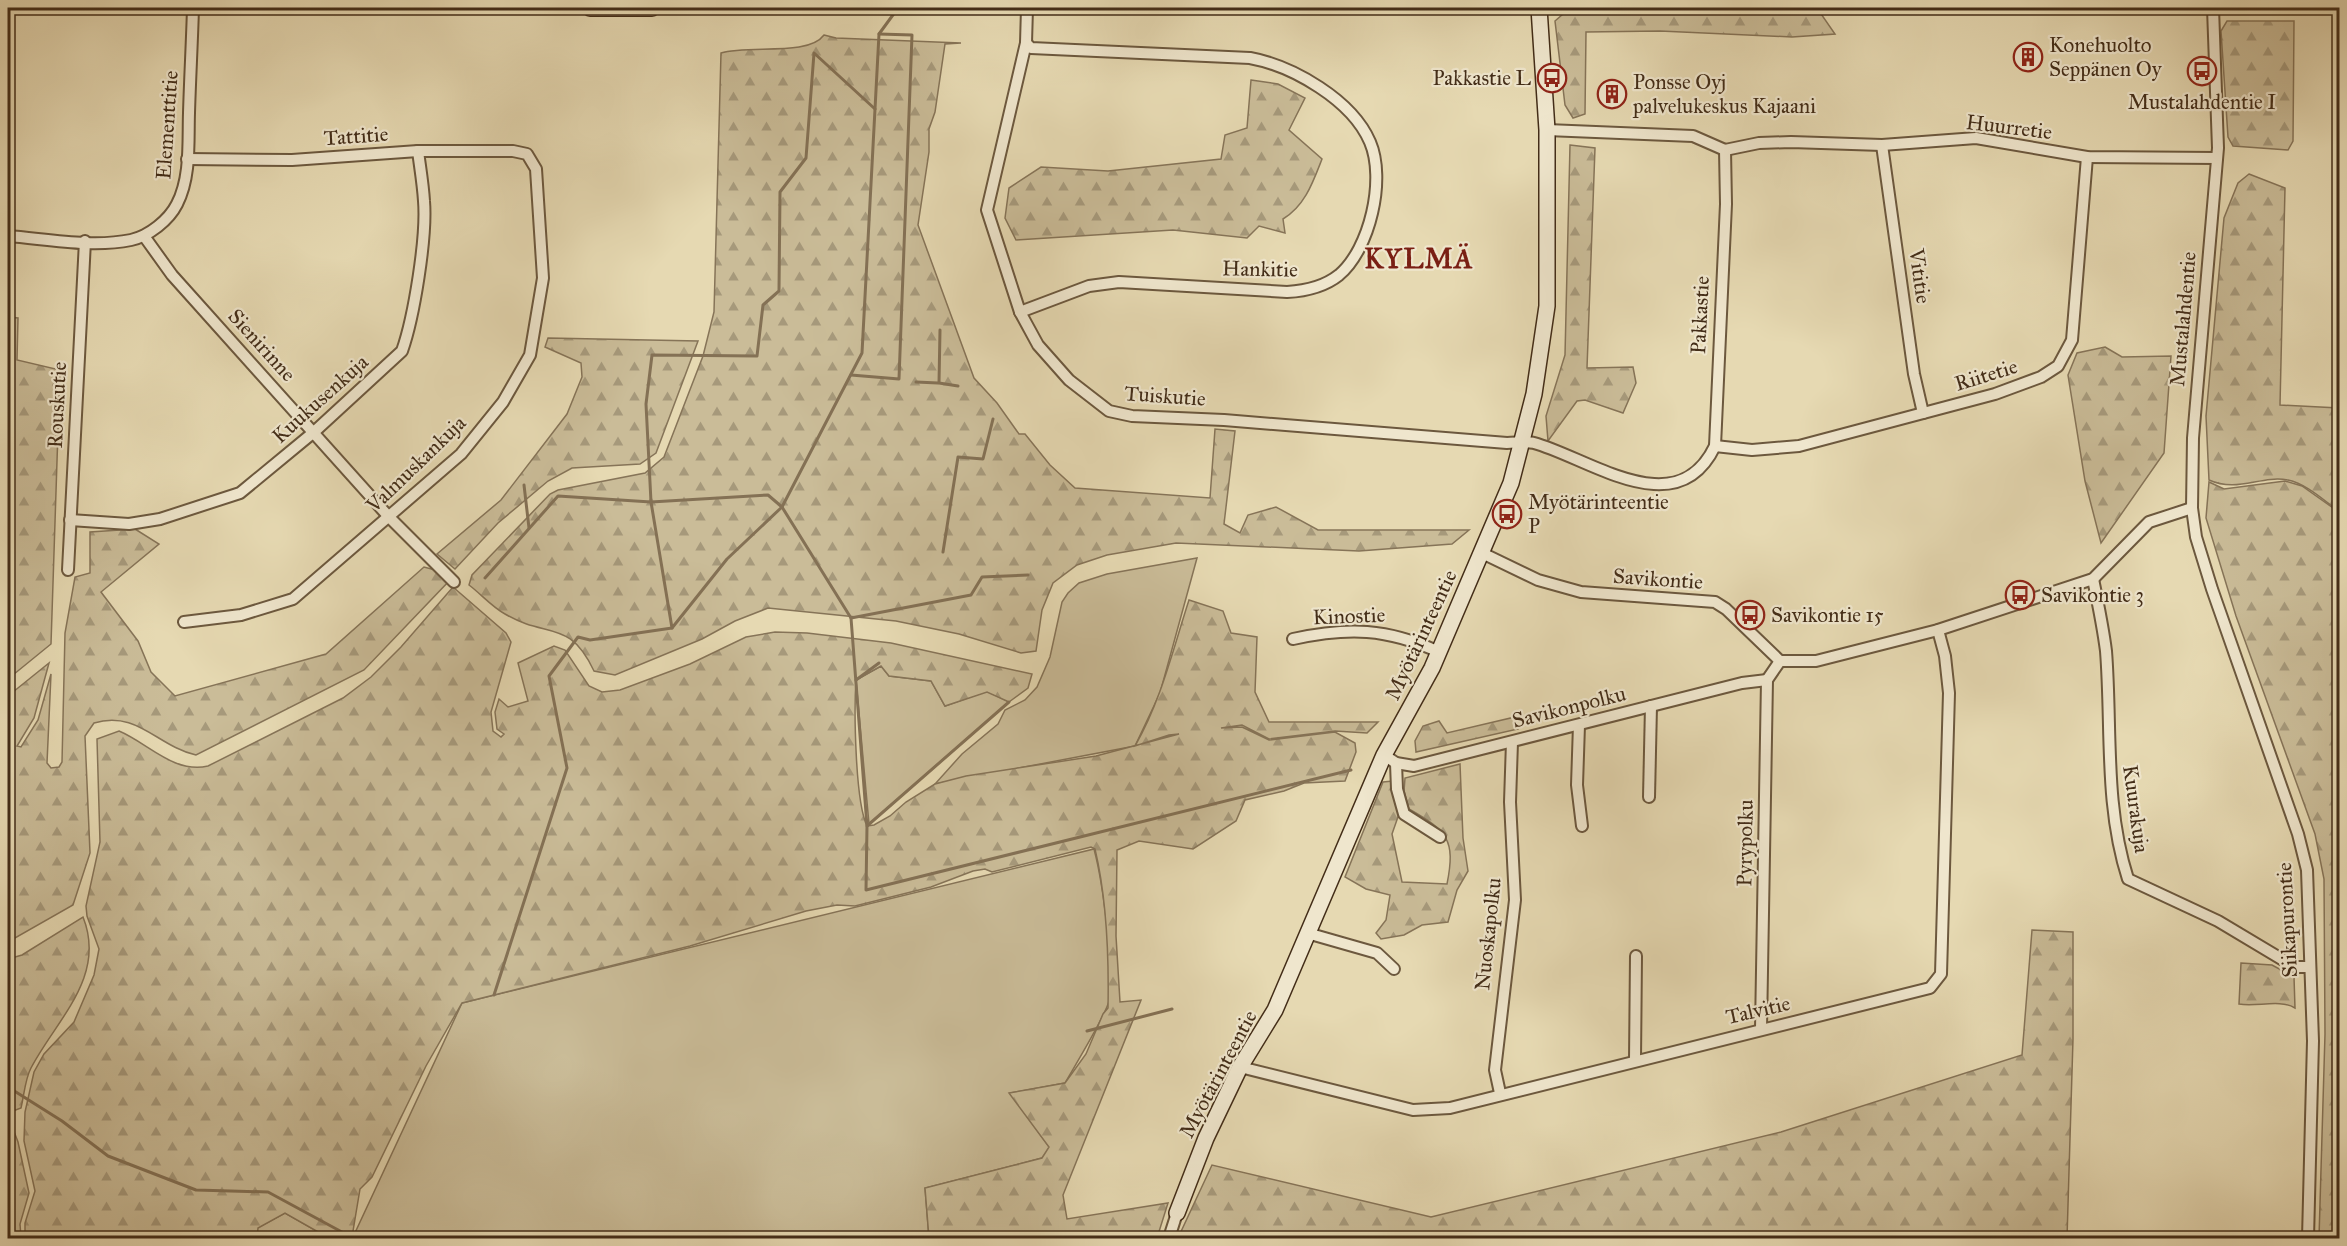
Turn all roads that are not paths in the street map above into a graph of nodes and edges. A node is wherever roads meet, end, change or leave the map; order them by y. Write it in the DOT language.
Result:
graph roads {
  1 [pos="193,8"];
  2 [pos="590,8"];
  3 [pos="652,8"];
  4 [pos="1027,8"];
  5 [pos="1539,8"];
  6 [pos="2213,8"];
  7 [pos="1026,43"];
  8 [pos="1547,130"];
  9 [pos="1882,145"];
  10 [pos="418,150"];
  11 [pos="1725,150"];
  12 [pos="527,154"];
  13 [pos="2087,157"];
  14 [pos="2217,158"];
  15 [pos="187,159"];
  16 [pos="8,236"];
  17 [pos="144,236"];
  18 [pos="85,242"];
  19 [pos="1020,312"];
  20 [pos="1923,413"];
  21 [pos="314,432"];
  22 [pos="1522,443"];
  23 [pos="1714,446"];
  24 [pos="2192,508"];
  25 [pos="389,518"];
  26 [pos="70,519"];
  27 [pos="1482,553"];
  28 [pos="68,570"];
  29 [pos="2093,579"];
  30 [pos="454,582"];
  31 [pos="184,622"];
  32 [pos="1938,630"];
  33 [pos="1293,639"];
  34 [pos="1439,652"];
  35 [pos="1780,661"];
  36 [pos="1767,680"];
  37 [pos="1651,706"];
  38 [pos="1579,725"];
  39 [pos="1512,742"];
  40 [pos="1390,759"];
  41 [pos="1649,797"];
  42 [pos="1582,826"];
  43 [pos="1440,837"];
  44 [pos="1307,933"];
  45 [pos="1636,956"];
  46 [pos="2309,967"];
  47 [pos="1394,969"];
  48 [pos="1761,1029"];
  49 [pos="1635,1060"];
  50 [pos="1240,1067"];
  51 [pos="1500,1093"];
  52 [pos="1177,1213"];
  53 [pos="1169,1239"];
  54 [pos="2308,1239"];
  1 -- 15 [label="street, Elementtitie"];
  2 -- 3 [label="street"];
  4 -- 7 [label="street, Tuiskutie"];
  5 -- 8 [label="street, Myötärinteentie"];
  6 -- 14 [label="street, Mustalahdentie"];
  7 -- 19 [label="street, Tuiskutie"];
  7 -- 19 [label="street, Hankitie"];
  8 -- 11 [label="street"];
  8 -- 22 [label="street, Myötärinteentie"];
  9 -- 11 [label="street, Huurretie"];
  9 -- 13 [label="street, Huurretie"];
  9 -- 20 [label="street, Vititie"];
  10 -- 12 [label="street, Tattitie"];
  10 -- 15 [label="street, Tattitie"];
  10 -- 21 [label="street, Kuukusenkuja"];
  11 -- 23 [label="street, Pakkastie"];
  12 -- 25 [label="street, Valmuskankuja"];
  13 -- 14 [label="street, Huurretie"];
  13 -- 20 [label="street, Riitetie"];
  14 -- 24 [label="street, Mustalahdentie"];
  15 -- 17 [label="street, Elementtitie"];
  16 -- 18 [label="street, Elementtitie"];
  17 -- 18 [label="street, Elementtitie"];
  17 -- 21 [label="street, Sienirinne"];
  18 -- 26 [label="street, Rouskutie"];
  19 -- 22 [label="street, Tuiskutie"];
  20 -- 23 [label="street, Riitetie"];
  21 -- 25 [label="street, Sienirinne"];
  21 -- 26 [label="street, Kuukusenkuja"];
  22 -- 23 [label="street"];
  22 -- 27 [label="street, Myötärinteentie"];
  24 -- 29 [label="street"];
  24 -- 46 [label="street, Siikapurontie"];
  25 -- 30 [label="street, Sienirinne"];
  25 -- 31 [label="street, Valmuskankuja"];
  26 -- 28 [label="street, Rouskutie"];
  27 -- 34 [label="street, Myötärinteentie"];
  27 -- 35 [label="street, Savikontie"];
  29 -- 32 [label="street"];
  29 -- 46 [label="street, Kuurakuja"];
  32 -- 35 [label="street"];
  32 -- 48 [label="street, Talvitie"];
  33 -- 34 [label="street, Kinostie"];
  34 -- 40 [label="street, Myötärinteentie"];
  35 -- 36 [label="street"];
  36 -- 37 [label="street, Savikonpolku"];
  36 -- 48 [label="street, Pyrypolku"];
  37 -- 38 [label="street, Savikonpolku"];
  37 -- 41 [label="street"];
  38 -- 39 [label="street, Savikonpolku"];
  38 -- 42 [label="street"];
  39 -- 40 [label="street, Savikonpolku"];
  39 -- 51 [label="street, Nuoskapolku"];
  40 -- 43 [label="street"];
  40 -- 44 [label="street, Myötärinteentie"];
  44 -- 47 [label="street"];
  44 -- 50 [label="street, Myötärinteentie"];
  45 -- 49 [label="street"];
  46 -- 54 [label="street, Siikapurontie"];
  48 -- 49 [label="street, Talvitie"];
  49 -- 51 [label="street, Talvitie"];
  50 -- 51 [label="street, Talvitie"];
  50 -- 52 [label="street, Myötärinteentie"];
  52 -- 53 [label="street, Myötärinteentie"];
}
